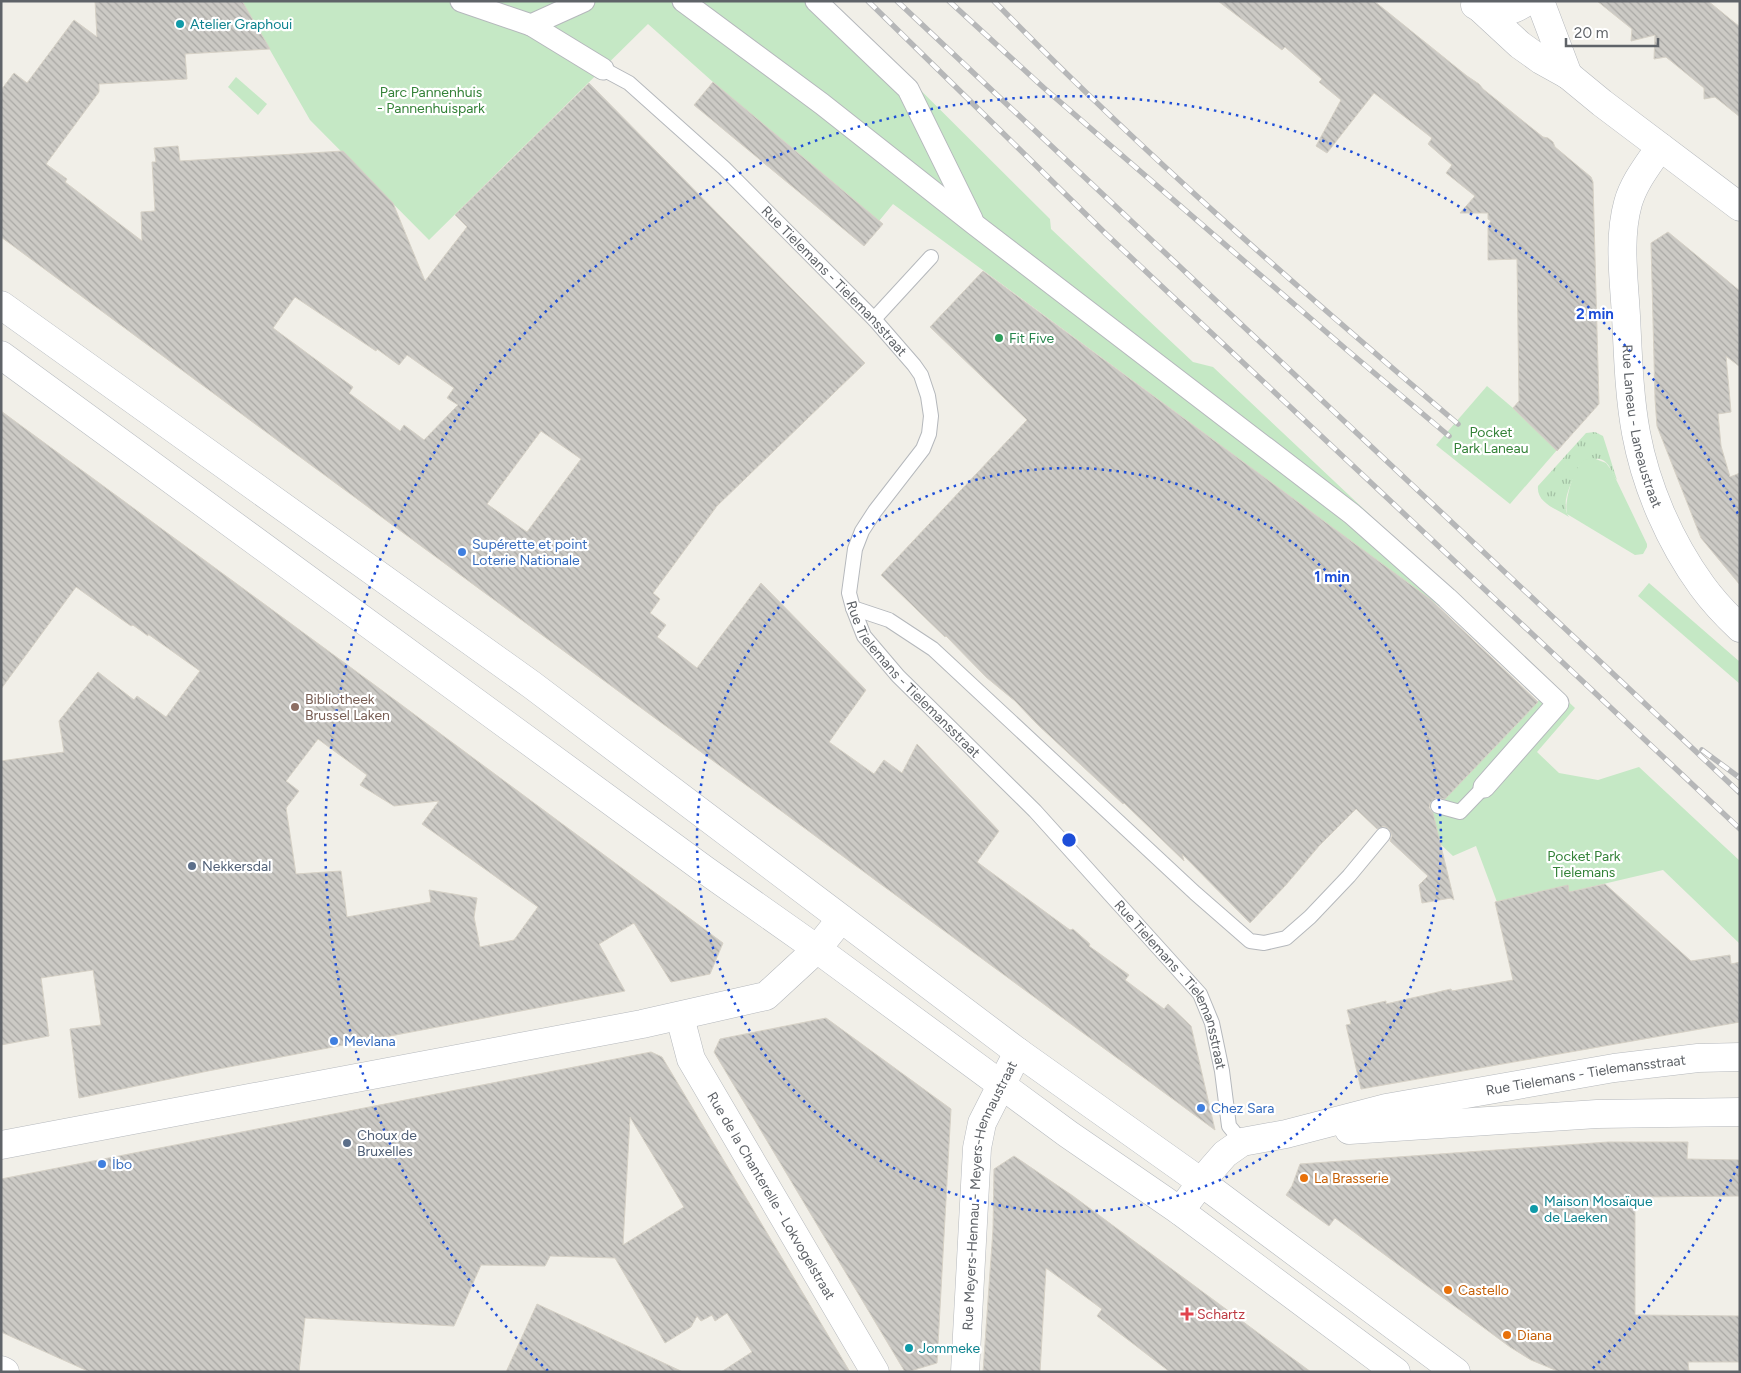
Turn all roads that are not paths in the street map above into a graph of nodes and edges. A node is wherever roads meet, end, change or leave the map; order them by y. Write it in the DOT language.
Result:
graph roads {
  1 [pos="460,1"];
  2 [pos="584,1"];
  3 [pos="683,1"];
  4 [pos="816,1"];
  5 [pos="1527,1"];
  6 [pos="1540,1"];
  7 [pos="1475,5"];
  8 [pos="531,25"];
  9 [pos="603,69"];
  10 [pos="1568,75"];
  11 [pos="1660,147"];
  12 [pos="1740,208"];
  13 [pos="974,224"];
  14 [pos="930,257"];
  15 [pos="1,305"];
  16 [pos="874,319"];
  17 [pos="1,355"];
  18 [pos="852,608"];
  19 [pos="1740,628"];
  20 [pos="1484,787"];
  21 [pos="1438,806"];
  22 [pos="1383,835"];
  23 [pos="841,919"];
  24 [pos="817,949"];
  25 [pos="680,1017"];
  26 [pos="1018,1052"];
  27 [pos="1740,1057"];
  28 [pos="1002,1086"];
  29 [pos="1740,1112"];
  30 [pos="1286,1134"];
  31 [pos="1242,1142"];
  32 [pos="1,1145"];
  33 [pos="1201,1182"];
  34 [pos="1180,1211"];
  35 [pos="1,1370"];
  36 [pos="5,1372"];
  37 [pos="875,1372"];
  38 [pos="965,1372"];
  39 [pos="1396,1372"];
  40 [pos="1456,1372"];
  1 -- 8 [label="street"];
  2 -- 8 [label="street"];
  3 -- 13 [label="street"];
  4 -- 13 [label="street"];
  5 -- 7 [label="street"];
  6 -- 10 [label="street"];
  7 -- 10 [label="street"];
  8 -- 9 [label="street"];
  9 -- 16 [label="lane, Rue Tielemans - Tielemansstraat"];
  10 -- 11 [label="street"];
  11 -- 12 [label="street"];
  11 -- 19 [label="street, Rue Laneau - Laneaustraat"];
  13 -- 20 [label="street"];
  14 -- 16 [label="lane"];
  15 -- 23 [label="street"];
  16 -- 18 [label="lane, Rue Tielemans - Tielemansstraat"];
  17 -- 24 [label="street"];
  18 -- 22 [label="lane"];
  18 -- 31 [label="lane, Rue Tielemans - Tielemansstraat"];
  20 -- 21 [label="lane"];
  23 -- 24 [label="street"];
  23 -- 26 [label="street"];
  24 -- 25 [label="street"];
  24 -- 28 [label="street"];
  25 -- 32 [label="street"];
  25 -- 37 [label="street, Rue de la Chanterelle - Lokvogelstraat"];
  26 -- 28 [label="street, Rue Meyers-Hennau - Meyers-Hennaustraat"];
  26 -- 33 [label="street"];
  27 -- 30 [label="street, Rue Tielemans - Tielemansstraat"];
  28 -- 34 [label="street"];
  28 -- 38 [label="street, Rue Meyers-Hennau - Meyers-Hennaustraat"];
  29 -- 30 [label="street, Rue Tielemans - Tielemansstraat"];
  30 -- 31 [label="street, Rue Tielemans - Tielemansstraat"];
  31 -- 33 [label="street, Rue Tielemans - Tielemansstraat"];
  33 -- 34 [label="street, Rue Tielemans - Tielemansstraat"];
  33 -- 40 [label="street"];
  34 -- 39 [label="street"];
  35 -- 36 [label="street"];
}
